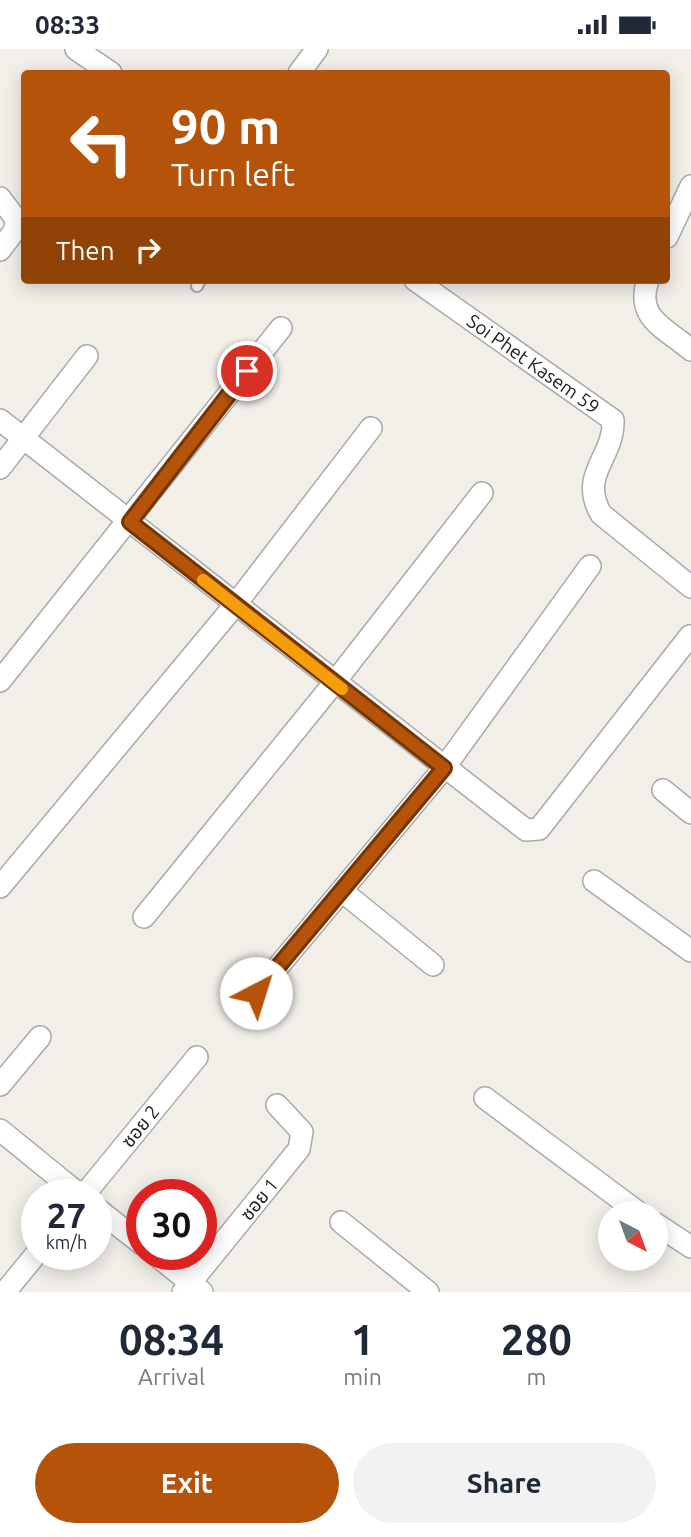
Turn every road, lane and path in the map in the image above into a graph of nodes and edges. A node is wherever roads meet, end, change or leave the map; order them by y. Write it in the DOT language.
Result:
graph roads {
  1 [pos="76,49"];
  2 [pos="317,49"];
  3 [pos="107,70"];
  4 [pos="301,70"];
  5 [pos="691,186"];
  6 [pos="0,198"];
  7 [pos="670,231"];
  8 [pos="0,250"];
  9 [pos="421,284"];
  10 [pos="646,284"];
  11 [pos="281,328"];
  12 [pos="691,350"];
  13 [pos="87,356"];
  14 [pos="0,420"];
  15 [pos="371,428"];
  16 [pos="24,439"];
  17 [pos="0,468"];
  18 [pos="482,493"];
  19 [pos="130,522"];
  20 [pos="590,566"];
  21 [pos="691,587"];
  22 [pos="234,605"];
  23 [pos="690,636"];
  24 [pos="0,681"];
  25 [pos="334,683"];
  26 [pos="444,768"];
  27 [pos="663,790"];
  28 [pos="691,813"];
  29 [pos="594,881"];
  30 [pos="0,887"];
  31 [pos="342,891"];
  32 [pos="144,917"];
  33 [pos="691,951"];
  34 [pos="433,965"];
  35 [pos="256,993"];
  36 [pos="40,1037"];
  37 [pos="197,1057"];
  38 [pos="0,1085"];
  39 [pos="485,1098"];
  40 [pos="277,1105"];
  41 [pos="0,1130"];
  42 [pos="62,1179"];
  43 [pos="95,1179"];
  44 [pos="623,1201"];
  45 [pos="112,1221"];
  46 [pos="341,1222"];
  47 [pos="126,1231"];
  48 [pos="668,1232"];
  49 [pos="691,1247"];
  50 [pos="23,1270"];
  51 [pos="172,1270"];
  52 [pos="192,1289"];
  53 [pos="5,1292"];
  54 [pos="428,1292"];
  1 -- 3 [label="street"];
  2 -- 4 [label="street"];
  5 -- 7 [label="street"];
  6 -- 8 [label="street"];
  9 -- 21 [label="street, Soi Phet Kasem 59"];
  10 -- 12 [label="street"];
  11 -- 19 [label="street"];
  13 -- 16 [label="street"];
  14 -- 16 [label="street"];
  15 -- 22 [label="street"];
  16 -- 17 [label="street"];
  16 -- 19 [label="street"];
  18 -- 25 [label="street"];
  19 -- 22 [label="street"];
  19 -- 24 [label="street"];
  20 -- 26 [label="street"];
  22 -- 25 [label="street"];
  22 -- 30 [label="street"];
  23 -- 26 [label="street"];
  25 -- 26 [label="street"];
  25 -- 32 [label="street"];
  26 -- 31 [label="street"];
  27 -- 28 [label="street"];
  29 -- 33 [label="street"];
  31 -- 34 [label="street"];
  31 -- 35 [label="street"];
  36 -- 38 [label="street"];
  37 -- 43 [label="street, ซอย 2"];
  39 -- 44 [label="street"];
  40 -- 52 [label="street, ซอย 1"];
  41 -- 42 [label="street"];
  45 -- 47 [label="street"];
  46 -- 54 [label="street"];
  48 -- 49 [label="street"];
  50 -- 53 [label="street"];
  51 -- 52 [label="street"];
}
